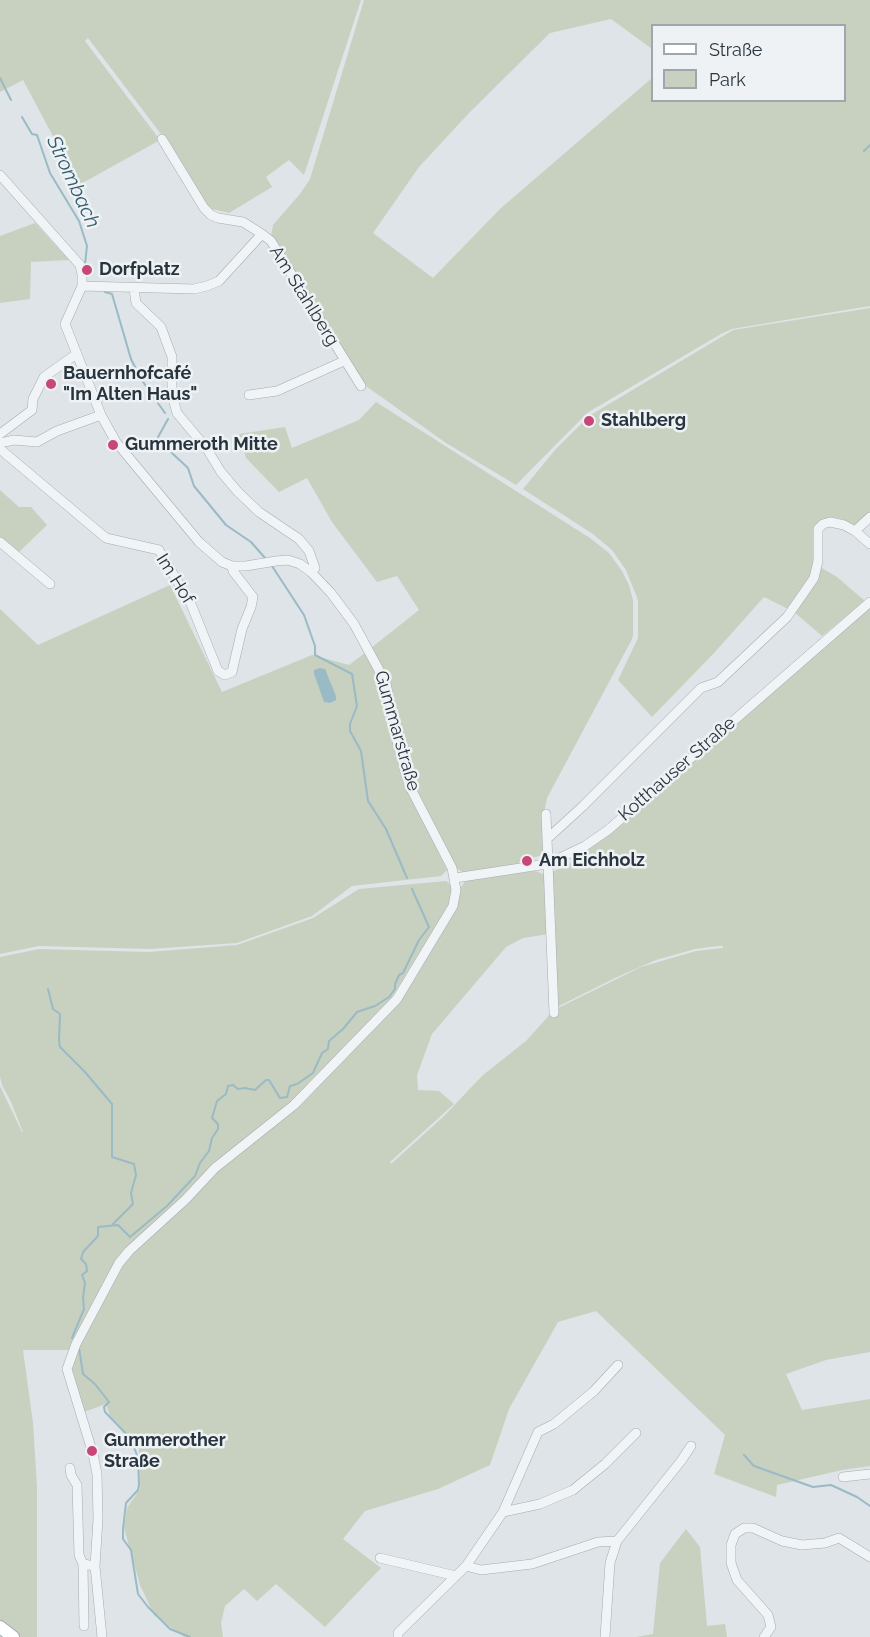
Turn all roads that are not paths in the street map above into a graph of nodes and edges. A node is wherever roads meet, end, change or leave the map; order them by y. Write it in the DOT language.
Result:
graph roads {
  1 [pos="162,139"];
  2 [pos="0,175"];
  3 [pos="262,234"];
  4 [pos="82,286"];
  5 [pos="134,289"];
  6 [pos="75,355"];
  7 [pos="344,361"];
  8 [pos="361,386"];
  9 [pos="249,395"];
  10 [pos="101,415"];
  11 [pos="0,434"];
  12 [pos="0,443"];
  13 [pos="0,449"];
  14 [pos="870,517"];
  15 [pos="855,531"];
  16 [pos="0,542"];
  17 [pos="870,544"];
  18 [pos="232,566"];
  19 [pos="311,572"];
  20 [pos="50,584"];
  21 [pos="870,602"];
  22 [pos="546,814"];
  23 [pos="548,838"];
  24 [pos="547,864"];
  25 [pos="455,878"];
  26 [pos="555,1013"];
  27 [pos="618,1365"];
  28 [pos="636,1433"];
  29 [pos="691,1446"];
  30 [pos="70,1468"];
  31 [pos="870,1474"];
  32 [pos="843,1477"];
  33 [pos="503,1512"];
  34 [pos="617,1541"];
  35 [pos="870,1557"];
  36 [pos="380,1558"];
  37 [pos="82,1564"];
  38 [pos="95,1566"];
  39 [pos="466,1566"];
  40 [pos="456,1576"];
  41 [pos="84,1626"];
  42 [pos="0,1627"];
  43 [pos="13,1637"];
  44 [pos="102,1637"];
  45 [pos="398,1637"];
  46 [pos="605,1637"];
  47 [pos="764,1637"];
  1 -- 3 [label="street"];
  2 -- 4 [label="street"];
  3 -- 5 [label="street"];
  3 -- 7 [label="street, Am Stahlberg"];
  4 -- 5 [label="street"];
  4 -- 6 [label="street"];
  5 -- 19 [label="street"];
  6 -- 10 [label="street"];
  6 -- 11 [label="street"];
  7 -- 8 [label="street, Am Stahlberg"];
  7 -- 9 [label="street, Am Stahlberg"];
  10 -- 12 [label="street"];
  10 -- 18 [label="street"];
  13 -- 18 [label="street, Im Hof"];
  14 -- 15 [label="street"];
  15 -- 17 [label="street"];
  15 -- 23 [label="street"];
  16 -- 20 [label="street"];
  18 -- 19 [label="street, Gummarstraße"];
  19 -- 25 [label="street, Gummarstraße"];
  21 -- 24 [label="street, Kotthauser Straße"];
  22 -- 23 [label="street"];
  23 -- 24 [label="street"];
  24 -- 25 [label="street, Kotthauser Straße"];
  24 -- 26 [label="street"];
  25 -- 38 [label="street"];
  27 -- 33 [label="street"];
  28 -- 33 [label="street"];
  29 -- 34 [label="street"];
  30 -- 37 [label="street"];
  31 -- 32 [label="street"];
  33 -- 39 [label="street"];
  34 -- 39 [label="street"];
  34 -- 46 [label="street"];
  35 -- 47 [label="street"];
  36 -- 40 [label="street"];
  37 -- 38 [label="street"];
  37 -- 41 [label="street"];
  38 -- 44 [label="street"];
  39 -- 40 [label="street"];
  40 -- 45 [label="street"];
  42 -- 43 [label="main road"];
}
